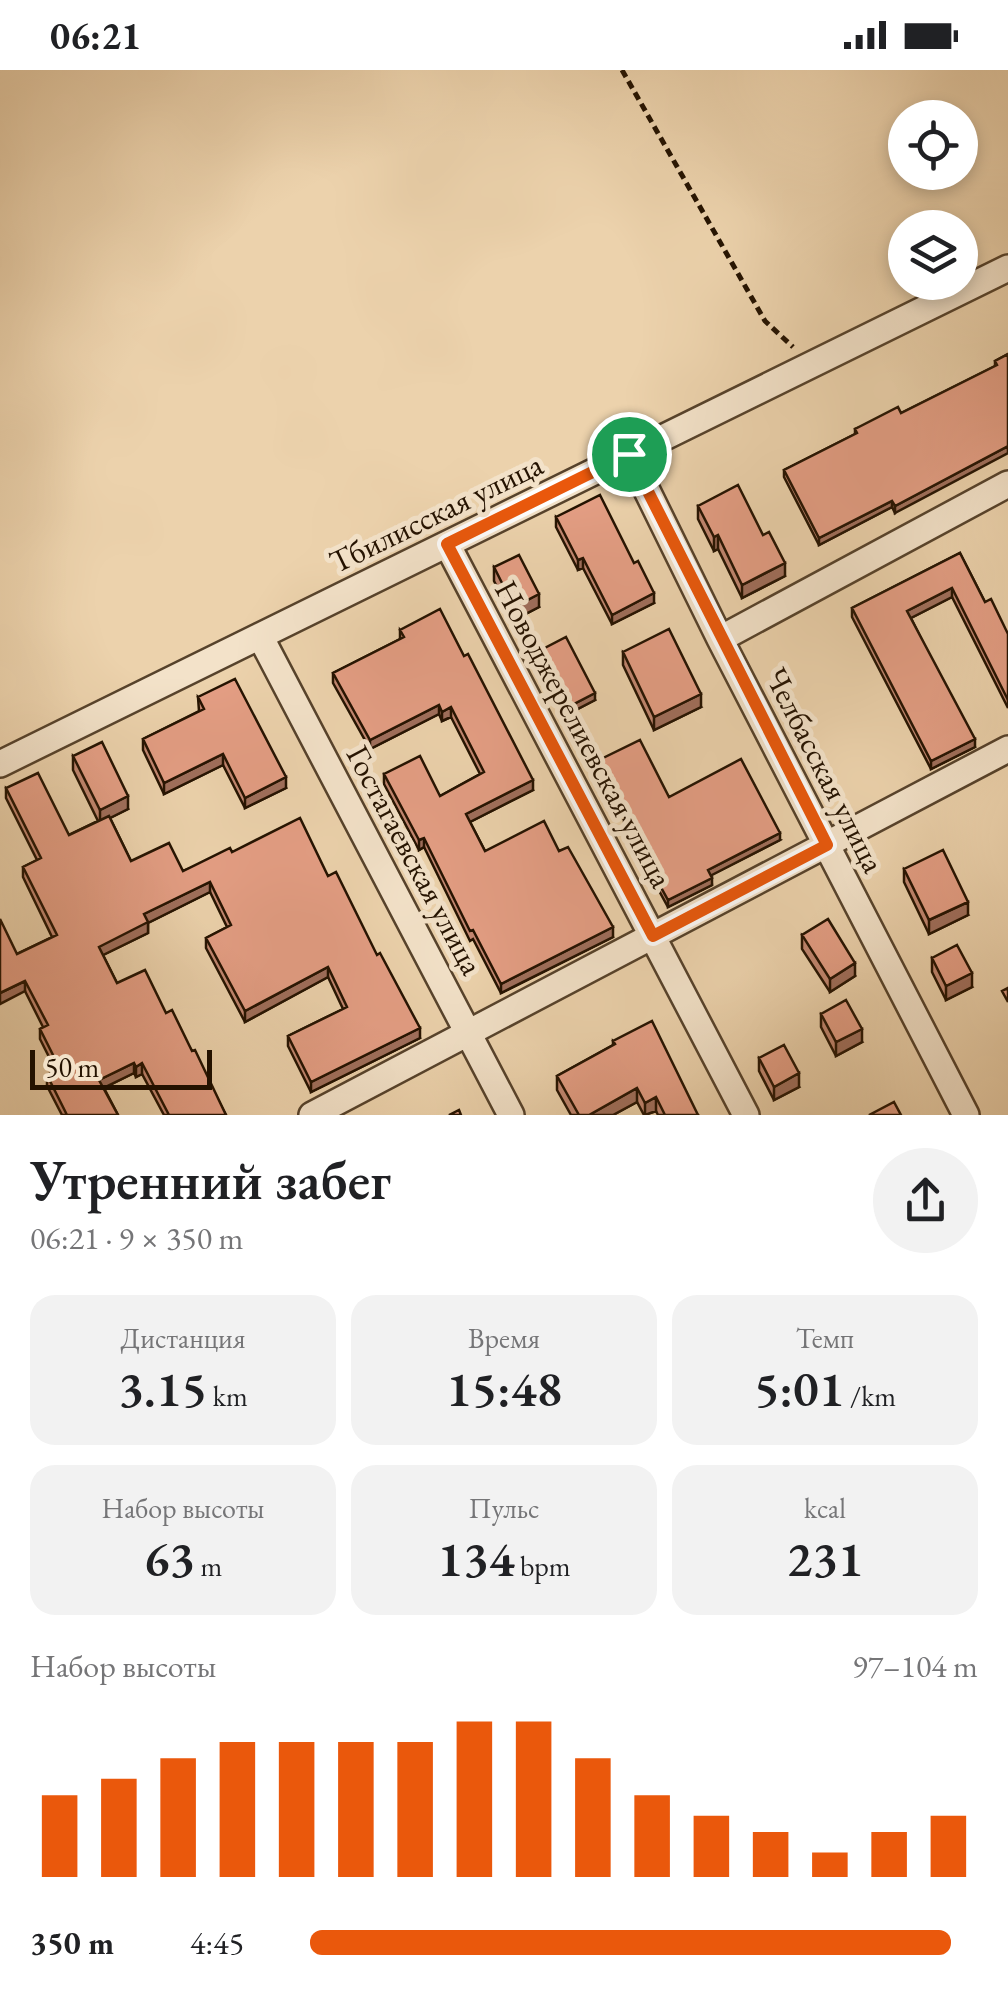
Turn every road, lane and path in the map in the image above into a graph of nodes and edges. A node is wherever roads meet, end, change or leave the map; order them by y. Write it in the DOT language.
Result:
graph roads {
  1 [pos="622,70"];
  2 [pos="1008,268"];
  3 [pos="812,364"];
  4 [pos="629,454"];
  5 [pos="1008,484"];
  6 [pos="447,544"];
  7 [pos="260,636"];
  8 [pos="720,639"];
  9 [pos="1008,750"];
  10 [pos="0,764"];
  11 [pos="827,845"];
  12 [pos="653,936"];
  13 [pos="470,1032"];
  14 [pos="312,1115"];
  15 [pos="511,1115"];
  16 [pos="746,1115"];
  17 [pos="966,1115"];
  1 -- 3 [label="path"];
  2 -- 3 [label="street, Тбилисская улица"];
  3 -- 4 [label="street, Тбилисская улица"];
  4 -- 6 [label="street, Тбилисская улица"];
  4 -- 8 [label="street, Челбасская улица"];
  5 -- 8 [label="street"];
  6 -- 7 [label="street, Тбилисская улица"];
  6 -- 12 [label="street, Новоджерелиевская улица"];
  7 -- 10 [label="street, Тбилисская улица"];
  7 -- 13 [label="street, Гостагаевская улица"];
  8 -- 11 [label="street, Челбасская улица"];
  9 -- 11 [label="street"];
  11 -- 12 [label="street"];
  11 -- 17 [label="street, Челбасская улица"];
  12 -- 13 [label="street"];
  12 -- 16 [label="street, Новоджерелиевская улица"];
  13 -- 14 [label="street"];
  13 -- 15 [label="street, Гостагаевская улица"];
}
